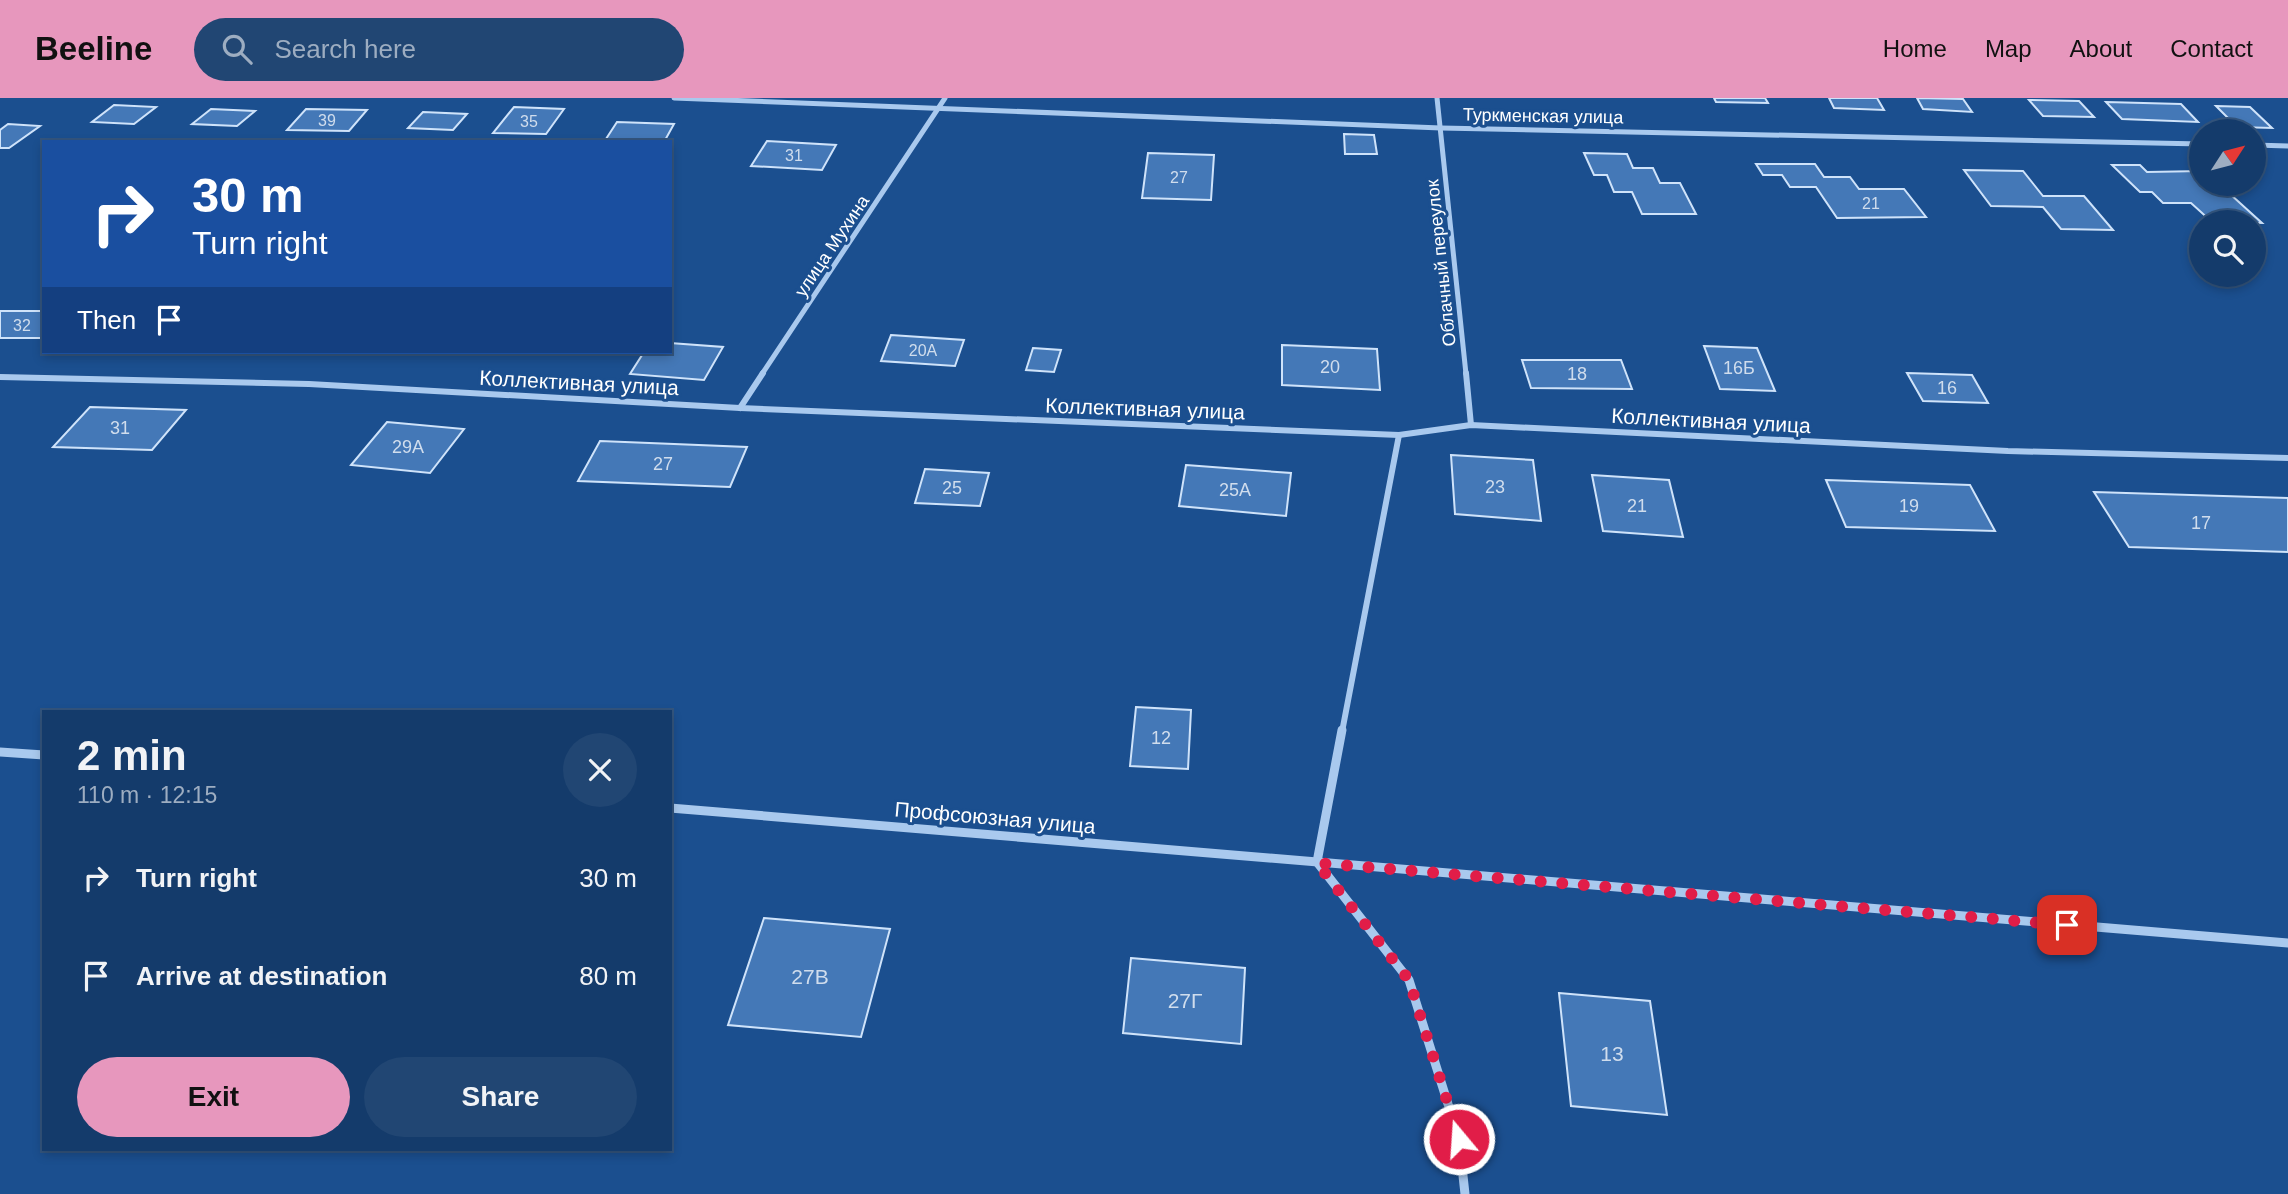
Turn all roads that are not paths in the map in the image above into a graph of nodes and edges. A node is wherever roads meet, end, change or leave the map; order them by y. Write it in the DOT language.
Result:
graph roads {
  1 [pos="674,98"];
  2 [pos="945,98"];
  3 [pos="1437,98"];
  4 [pos="940,108"];
  5 [pos="1441,128"];
  6 [pos="2189,144"];
  7 [pos="2266,145"];
  8 [pos="2288,146"];
  9 [pos="0,377"];
  10 [pos="740,408"];
  11 [pos="1471,425"];
  12 [pos="1399,435"];
  13 [pos="2288,458"];
  14 [pos="0,752"];
  15 [pos="42,755"];
  16 [pos="672,808"];
  17 [pos="1317,863"];
  18 [pos="2288,943"];
  19 [pos="1465,1194"];
  1 -- 4 [label="street, Туркменская улица"];
  2 -- 4 [label="street, улица Мухина"];
  3 -- 5 [label="street, Облачный переулок"];
  4 -- 5 [label="street, Туркменская улица"];
  4 -- 10 [label="street, улица Мухина"];
  5 -- 6 [label="street, Туркменская улица"];
  5 -- 11 [label="street, Облачный переулок"];
  7 -- 8 [label="street"];
  9 -- 10 [label="street, Коллективная улица"];
  10 -- 12 [label="street, Коллективная улица"];
  11 -- 12 [label="street, Коллективная улица"];
  11 -- 13 [label="street, Коллективная улица"];
  12 -- 17 [label="street"];
  14 -- 15 [label="street"];
  16 -- 17 [label="street, Профсоюзная улица"];
  17 -- 18 [label="street, Профсоюзная улица"];
  17 -- 19 [label="street"];
}
